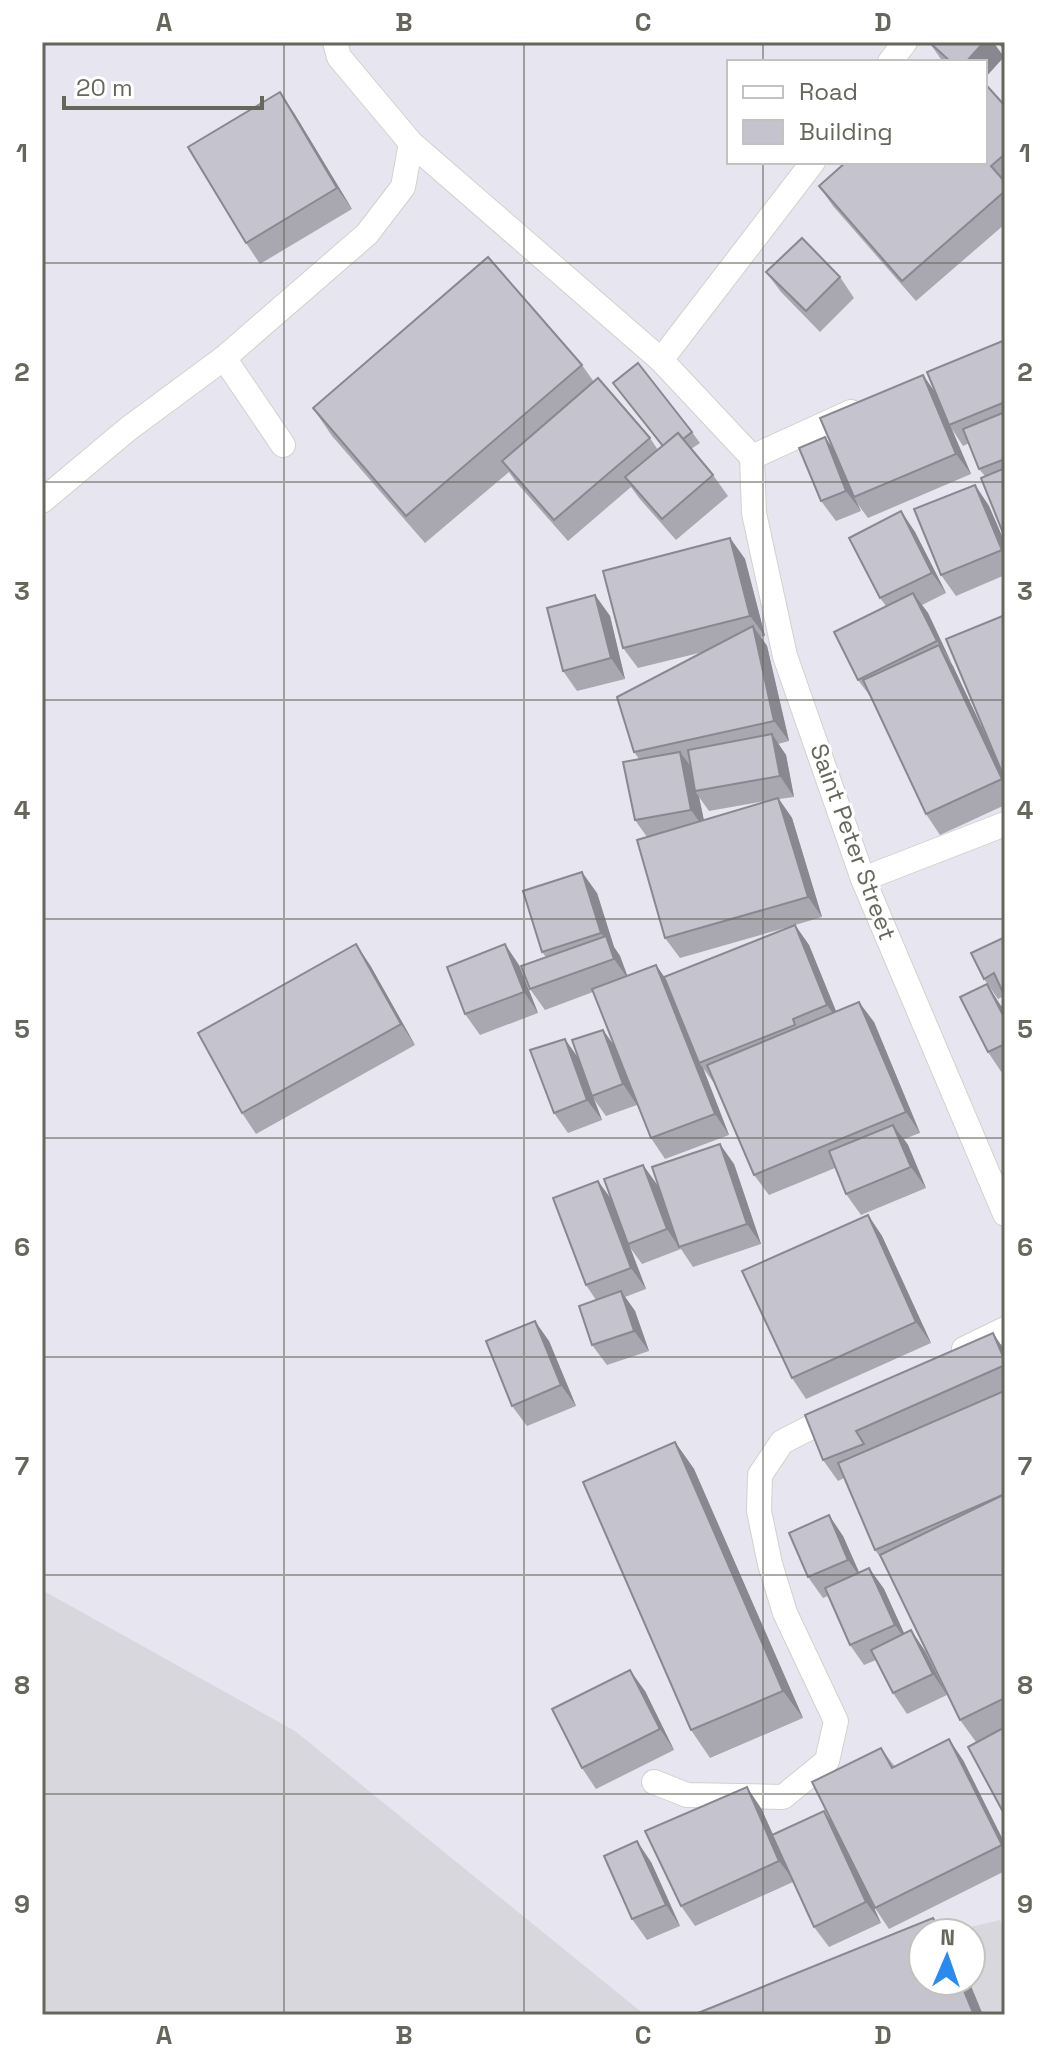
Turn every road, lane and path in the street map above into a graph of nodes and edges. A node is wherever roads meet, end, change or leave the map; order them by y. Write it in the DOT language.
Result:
graph roads {
  1 [pos="335,42"];
  2 [pos="905,42"];
  3 [pos="892,60"];
  4 [pos="411,143"];
  5 [pos="811,164"];
  6 [pos="224,358"];
  7 [pos="661,360"];
  8 [pos="878,399"];
  9 [pos="283,445"];
  10 [pos="752,457"];
  11 [pos="42,501"];
  12 [pos="1005,824"];
  13 [pos="863,879"];
  14 [pos="1005,1214"];
  15 [pos="1005,1329"];
  16 [pos="949,1357"];
  17 [pos="866,1399"];
  18 [pos="654,1782"];
  1 -- 4 [label="street"];
  2 -- 3 [label="street"];
  4 -- 6 [label="street"];
  4 -- 7 [label="street"];
  5 -- 7 [label="street"];
  6 -- 9 [label="street"];
  6 -- 11 [label="street"];
  7 -- 10 [label="street"];
  8 -- 10 [label="street"];
  10 -- 13 [label="street, Saint Peter Street"];
  12 -- 13 [label="street"];
  13 -- 14 [label="street, Saint Peter Street"];
  15 -- 16 [label="street"];
  17 -- 18 [label="street"];
}
